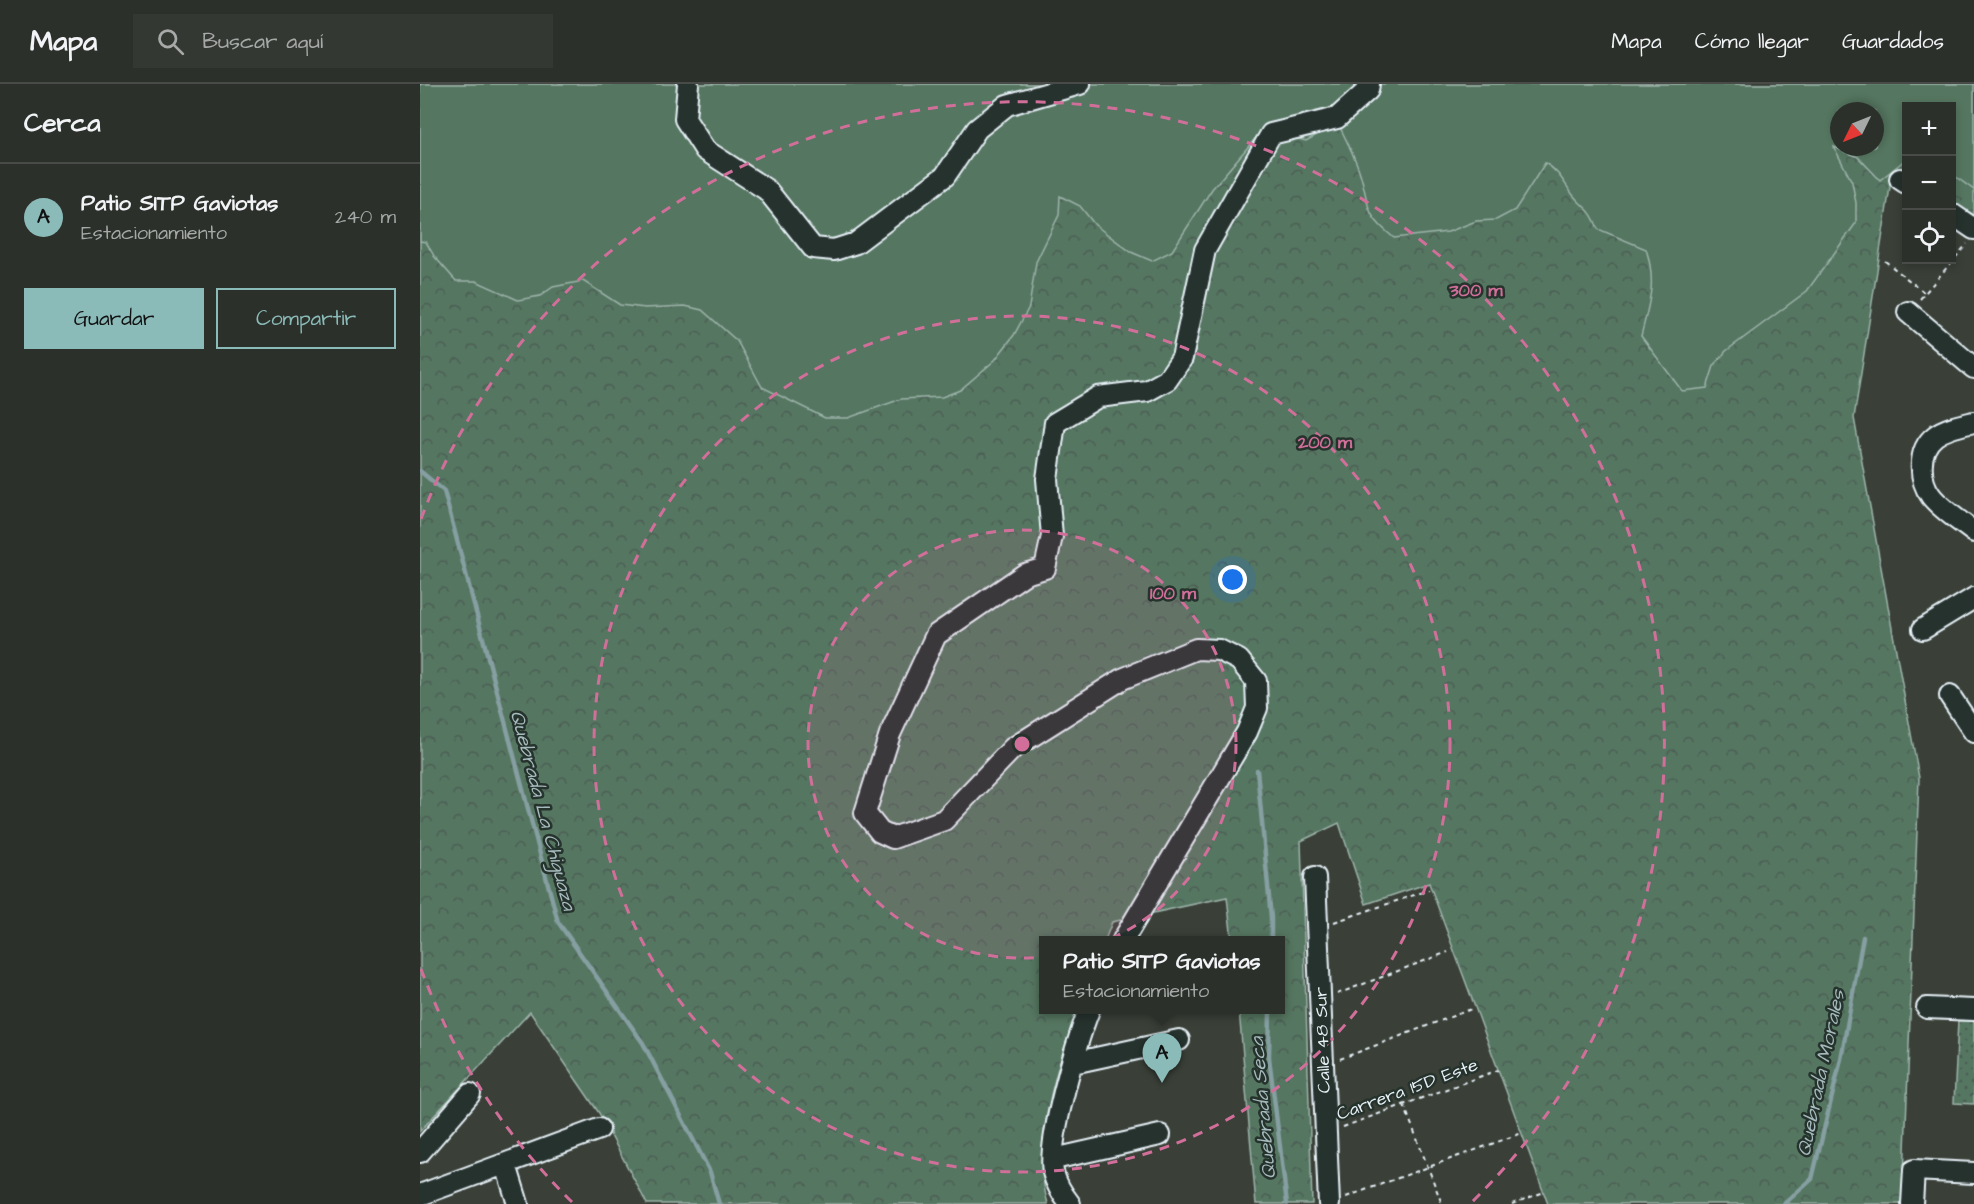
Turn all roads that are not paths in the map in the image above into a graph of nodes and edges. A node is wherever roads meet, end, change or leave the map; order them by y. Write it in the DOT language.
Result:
graph roads {
  1 [pos="688,84"];
  2 [pos="1080,84"];
  3 [pos="1369,84"];
  4 [pos="1956,219"];
  5 [pos="1970,236"];
  6 [pos="1908,312"];
  7 [pos="1974,368"];
  8 [pos="1974,422"];
  9 [pos="1974,532"];
  10 [pos="1974,598"];
  11 [pos="1923,628"];
  12 [pos="1950,696"];
  13 [pos="1974,732"];
  14 [pos="1315,877"];
  15 [pos="1125,936"];
  16 [pos="1928,1008"];
  17 [pos="1974,1010"];
  18 [pos="1088,1014"];
  19 [pos="1179,1040"];
  20 [pos="1073,1063"];
  21 [pos="470,1094"];
  22 [pos="599,1129"];
  23 [pos="1160,1135"];
  24 [pos="420,1152"];
  25 [pos="1054,1159"];
  26 [pos="506,1165"];
  27 [pos="1974,1173"];
  28 [pos="420,1195"];
  29 [pos="1329,1203"];
  30 [pos="518,1204"];
  31 [pos="1070,1204"];
  32 [pos="1912,1204"];
  1 -- 2 [label="street"];
  3 -- 15 [label="street"];
  4 -- 5 [label="street"];
  6 -- 7 [label="street"];
  8 -- 9 [label="street"];
  10 -- 11 [label="street"];
  12 -- 13 [label="street"];
  14 -- 29 [label="street, Calle 48 Sur"];
  16 -- 17 [label="street"];
  18 -- 20 [label="street"];
  19 -- 20 [label="street"];
  20 -- 25 [label="street"];
  21 -- 24 [label="street"];
  22 -- 26 [label="street"];
  23 -- 25 [label="street"];
  25 -- 31 [label="street"];
  26 -- 28 [label="street"];
  26 -- 30 [label="street"];
  27 -- 32 [label="street"];
}
